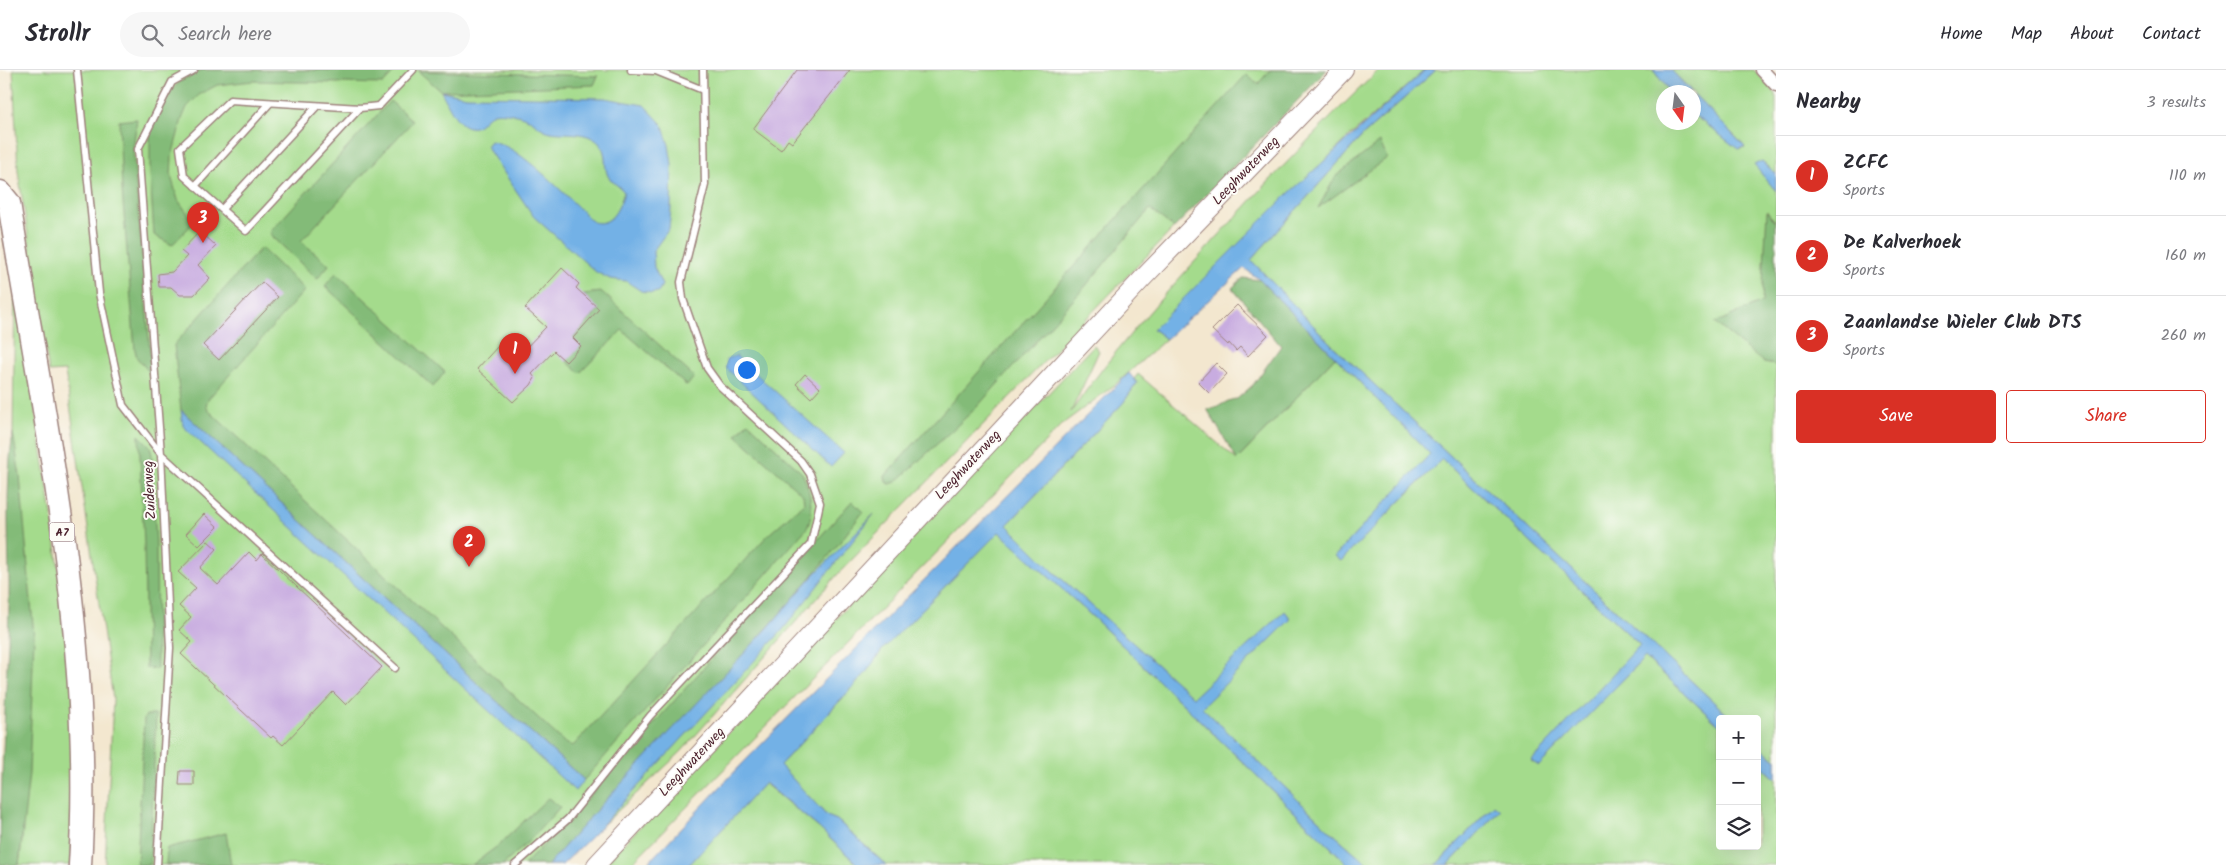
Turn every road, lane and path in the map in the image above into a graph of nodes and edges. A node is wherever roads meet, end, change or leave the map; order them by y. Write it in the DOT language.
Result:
graph roads {
  1 [pos="77,70"];
  2 [pos="194,70"];
  3 [pos="413,70"];
  4 [pos="631,70"];
  5 [pos="656,70"];
  6 [pos="703,70"];
  7 [pos="1344,70"];
  8 [pos="1762,70"];
  9 [pos="1776,85"];
  10 [pos="702,90"];
  11 [pos="270,103"];
  12 [pos="317,106"];
  13 [pos="360,108"];
  14 [pos="194,186"];
  15 [pos="0,192"];
  16 [pos="222,209"];
  17 [pos="161,454"];
  18 [pos="395,668"];
  19 [pos="80,865"];
  20 [pos="158,865"];
  21 [pos="515,865"];
  22 [pos="596,865"];
  1 -- 17 [label="lane, Zuiderweg"];
  2 -- 17 [label="lane"];
  3 -- 13 [label="lane"];
  4 -- 5 [label="lane"];
  5 -- 10 [label="lane"];
  6 -- 10 [label="lane"];
  7 -- 22 [label="main road, Leeghwaterweg"];
  8 -- 9 [label="street"];
  10 -- 21 [label="lane"];
  11 -- 12 [label="lane"];
  11 -- 14 [label="lane"];
  11 -- 14 [label="lane"];
  12 -- 13 [label="lane"];
  12 -- 16 [label="lane"];
  13 -- 16 [label="lane"];
  14 -- 16 [label="lane"];
  15 -- 19 [label="highway, A7"];
  17 -- 18 [label="lane"];
  17 -- 20 [label="lane, Zuiderweg"];
}
